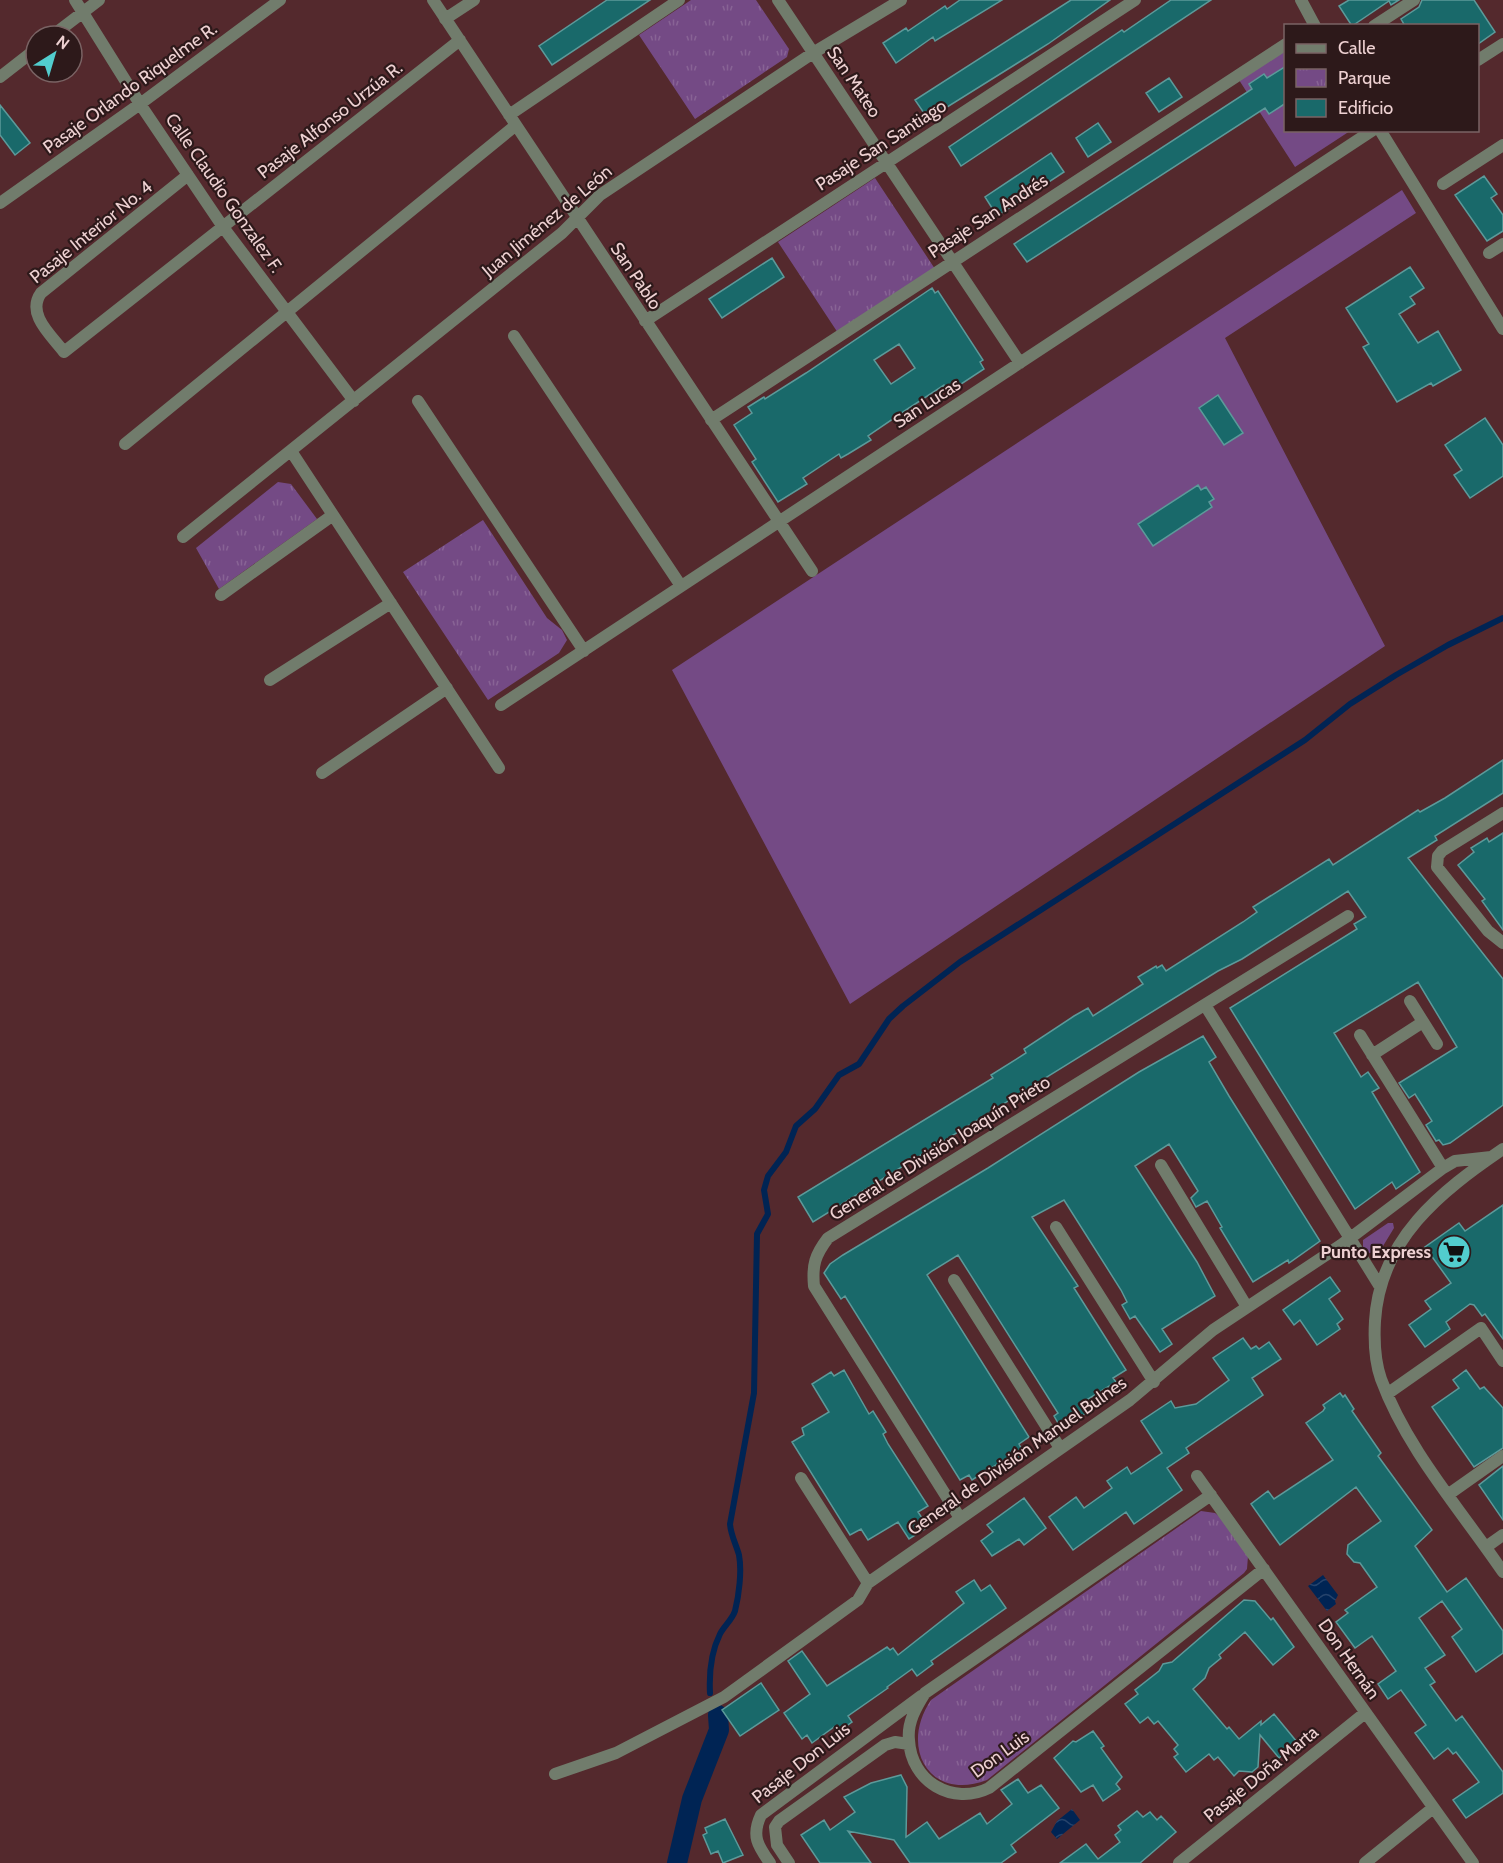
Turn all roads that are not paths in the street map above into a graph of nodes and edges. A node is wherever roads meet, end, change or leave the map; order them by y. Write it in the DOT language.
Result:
graph roads {
  1 [pos="75,0"];
  2 [pos="99,0"];
  3 [pos="280,0"];
  4 [pos="433,0"];
  5 [pos="474,0"];
  6 [pos="679,0"];
  7 [pos="778,0"];
  8 [pos="901,0"];
  9 [pos="1136,0"];
  10 [pos="1301,0"];
  11 [pos="1414,0"];
  12 [pos="83,12"];
  13 [pos="446,19"];
  14 [pos="68,24"];
  15 [pos="1313,24"];
  16 [pos="1377,24"];
  17 [pos="460,40"];
  18 [pos="1503,44"];
  19 [pos="1284,45"];
  20 [pos="813,53"];
  21 [pos="24,58"];
  22 [pos="1479,59"];
  23 [pos="0,77"];
  24 [pos="140,104"];
  25 [pos="512,120"];
  26 [pos="1370,132"];
  27 [pos="1381,132"];
  28 [pos="1503,145"];
  29 [pos="886,163"];
  30 [pos="188,176"];
  31 [pos="1443,184"];
  32 [pos="0,203"];
  33 [pos="576,219"];
  34 [pos="224,227"];
  35 [pos="1503,244"];
  36 [pos="1489,253"];
  37 [pos="952,261"];
  38 [pos="286,311"];
  39 [pos="645,321"];
  40 [pos="1503,329"];
  41 [pos="514,336"];
  42 [pos="64,352"];
  43 [pos="1020,363"];
  44 [pos="354,401"];
  45 [pos="418,401"];
  46 [pos="711,420"];
  47 [pos="125,444"];
  48 [pos="291,451"];
  49 [pos="333,515"];
  50 [pos="779,522"];
  51 [pos="183,537"];
  52 [pos="812,571"];
  53 [pos="681,586"];
  54 [pos="220,595"];
  55 [pos="391,603"];
  56 [pos="584,651"];
  57 [pos="270,680"];
  58 [pos="447,688"];
  59 [pos="501,705"];
  60 [pos="499,768"];
  61 [pos="322,772"];
  62 [pos="1503,813"];
  63 [pos="1348,916"];
  64 [pos="1502,940"];
  65 [pos="1410,1001"];
  66 [pos="1205,1005"];
  67 [pos="1424,1022"];
  68 [pos="1360,1035"];
  69 [pos="1437,1044"];
  70 [pos="1372,1055"];
  71 [pos="1503,1149"];
  72 [pos="1491,1156"];
  73 [pos="1161,1165"];
  74 [pos="1443,1168"];
  75 [pos="1056,1227"];
  76 [pos="1350,1238"];
  77 [pos="954,1280"];
  78 [pos="1379,1285"];
  79 [pos="1247,1307"];
  80 [pos="1503,1361"];
  81 [pos="1154,1382"];
  82 [pos="1387,1394"];
  83 [pos="1060,1448"];
  84 [pos="1503,1456"];
  85 [pos="1197,1476"];
  86 [pos="801,1478"];
  87 [pos="1449,1494"];
  88 [pos="1211,1496"];
  89 [pos="960,1518"];
  90 [pos="1503,1535"];
  91 [pos="1486,1547"];
  92 [pos="1264,1569"];
  93 [pos="1503,1572"];
  94 [pos="868,1583"];
  95 [pos="925,1693"];
  96 [pos="1365,1713"];
  97 [pos="877,1727"];
  98 [pos="909,1744"];
  99 [pos="873,1753"];
  100 [pos="555,1774"];
  101 [pos="1433,1808"];
  102 [pos="770,1863"];
  103 [pos="789,1863"];
  104 [pos="1179,1863"];
  105 [pos="1365,1863"];
  106 [pos="1473,1863"];
  1 -- 12 [label="street, Calle Claudio Gonzalez F."];
  2 -- 12 [label="street"];
  3 -- 24 [label="street, Pasaje Orlando Riquelme R."];
  4 -- 13 [label="street, San Pablo"];
  5 -- 13 [label="street"];
  6 -- 25 [label="street"];
  7 -- 20 [label="street, San Mateo"];
  8 -- 20 [label="street, Juan Jiménez de León"];
  9 -- 29 [label="street, Pasaje San Santiago"];
  10 -- 15 [label="street"];
  11 -- 16 [label="street"];
  12 -- 14 [label="street"];
  12 -- 24 [label="street, Calle Claudio Gonzalez F."];
  13 -- 17 [label="street, San Pablo"];
  17 -- 25 [label="street, San Pablo"];
  17 -- 34 [label="street, Pasaje Alfonso Urzúa R."];
  18 -- 22 [label="street"];
  19 -- 37 [label="street, Pasaje San Andrés"];
  20 -- 29 [label="street, San Mateo"];
  20 -- 33 [label="street, Juan Jiménez de León"];
  21 -- 23 [label="street"];
  24 -- 30 [label="street, Calle Claudio Gonzalez F."];
  24 -- 32 [label="street, Pasaje Orlando Riquelme R."];
  25 -- 33 [label="street, San Pablo"];
  25 -- 38 [label="street"];
  26 -- 43 [label="street, San Lucas"];
  27 -- 40 [label="street"];
  28 -- 31 [label="street"];
  29 -- 37 [label="street, San Mateo"];
  29 -- 39 [label="street, Pasaje San Santiago"];
  30 -- 34 [label="street, Calle Claudio Gonzalez F."];
  30 -- 42 [label="street, Pasaje Interior No. 4"];
  33 -- 39 [label="street, San Pablo"];
  33 -- 44 [label="street, Juan Jiménez de León"];
  34 -- 38 [label="street, Calle Claudio Gonzalez F."];
  34 -- 42 [label="street, Pasaje Alfonso Urzúa R."];
  35 -- 36 [label="street"];
  37 -- 43 [label="street, San Mateo"];
  37 -- 46 [label="street, Pasaje San Andrés"];
  38 -- 44 [label="street, Calle Claudio Gonzalez F."];
  38 -- 47 [label="street"];
  39 -- 46 [label="street, San Pablo"];
  41 -- 53 [label="street"];
  43 -- 50 [label="street, San Lucas"];
  44 -- 48 [label="street, Juan Jiménez de León"];
  45 -- 56 [label="street"];
  46 -- 50 [label="street, San Pablo"];
  48 -- 49 [label="street"];
  48 -- 51 [label="street, Juan Jiménez de León"];
  49 -- 54 [label="street"];
  49 -- 55 [label="street"];
  50 -- 52 [label="street, San Pablo"];
  50 -- 53 [label="street, San Lucas"];
  53 -- 56 [label="street, San Lucas"];
  55 -- 57 [label="street"];
  55 -- 58 [label="street"];
  56 -- 59 [label="street, San Lucas"];
  58 -- 60 [label="street"];
  58 -- 61 [label="street"];
  62 -- 64 [label="street"];
  63 -- 66 [label="street, General de División Joaquín Prieto"];
  65 -- 67 [label="street"];
  66 -- 76 [label="street"];
  66 -- 89 [label="street, General de División Joaquín Prieto"];
  67 -- 69 [label="street"];
  67 -- 70 [label="street"];
  68 -- 70 [label="street"];
  70 -- 74 [label="street"];
  71 -- 72 [label="street"];
  72 -- 74 [label="street, General de División Manuel Bulnes"];
  72 -- 78 [label="street"];
  73 -- 79 [label="street"];
  74 -- 76 [label="street, General de División Manuel Bulnes"];
  75 -- 81 [label="street"];
  76 -- 78 [label="street"];
  76 -- 79 [label="street, General de División Manuel Bulnes"];
  77 -- 83 [label="street"];
  78 -- 82 [label="street"];
  79 -- 81 [label="street, General de División Manuel Bulnes"];
  80 -- 82 [label="street"];
  81 -- 83 [label="street, General de División Manuel Bulnes"];
  82 -- 87 [label="street"];
  83 -- 89 [label="street, General de División Manuel Bulnes"];
  84 -- 87 [label="street"];
  85 -- 88 [label="street, Don Hernán"];
  86 -- 94 [label="street"];
  87 -- 91 [label="street"];
  88 -- 92 [label="street, Don Hernán"];
  88 -- 95 [label="street"];
  89 -- 94 [label="street, General de División Manuel Bulnes"];
  90 -- 91 [label="street"];
  91 -- 93 [label="street"];
  92 -- 96 [label="street, Don Hernán"];
  92 -- 98 [label="street, Don Luis"];
  94 -- 100 [label="street, General de División Manuel Bulnes"];
  95 -- 97 [label="street, Pasaje Don Luis"];
  95 -- 98 [label="street"];
  96 -- 101 [label="street, Don Hernán"];
  96 -- 104 [label="street, Pasaje Doña Marta"];
  97 -- 99 [label="street, Pasaje Don Luis"];
  97 -- 102 [label="street, Pasaje Don Luis"];
  98 -- 99 [label="street, Pasaje Don Luis"];
  99 -- 103 [label="street, Pasaje Don Luis"];
  101 -- 105 [label="street"];
  101 -- 106 [label="street, Don Hernán"];
}
